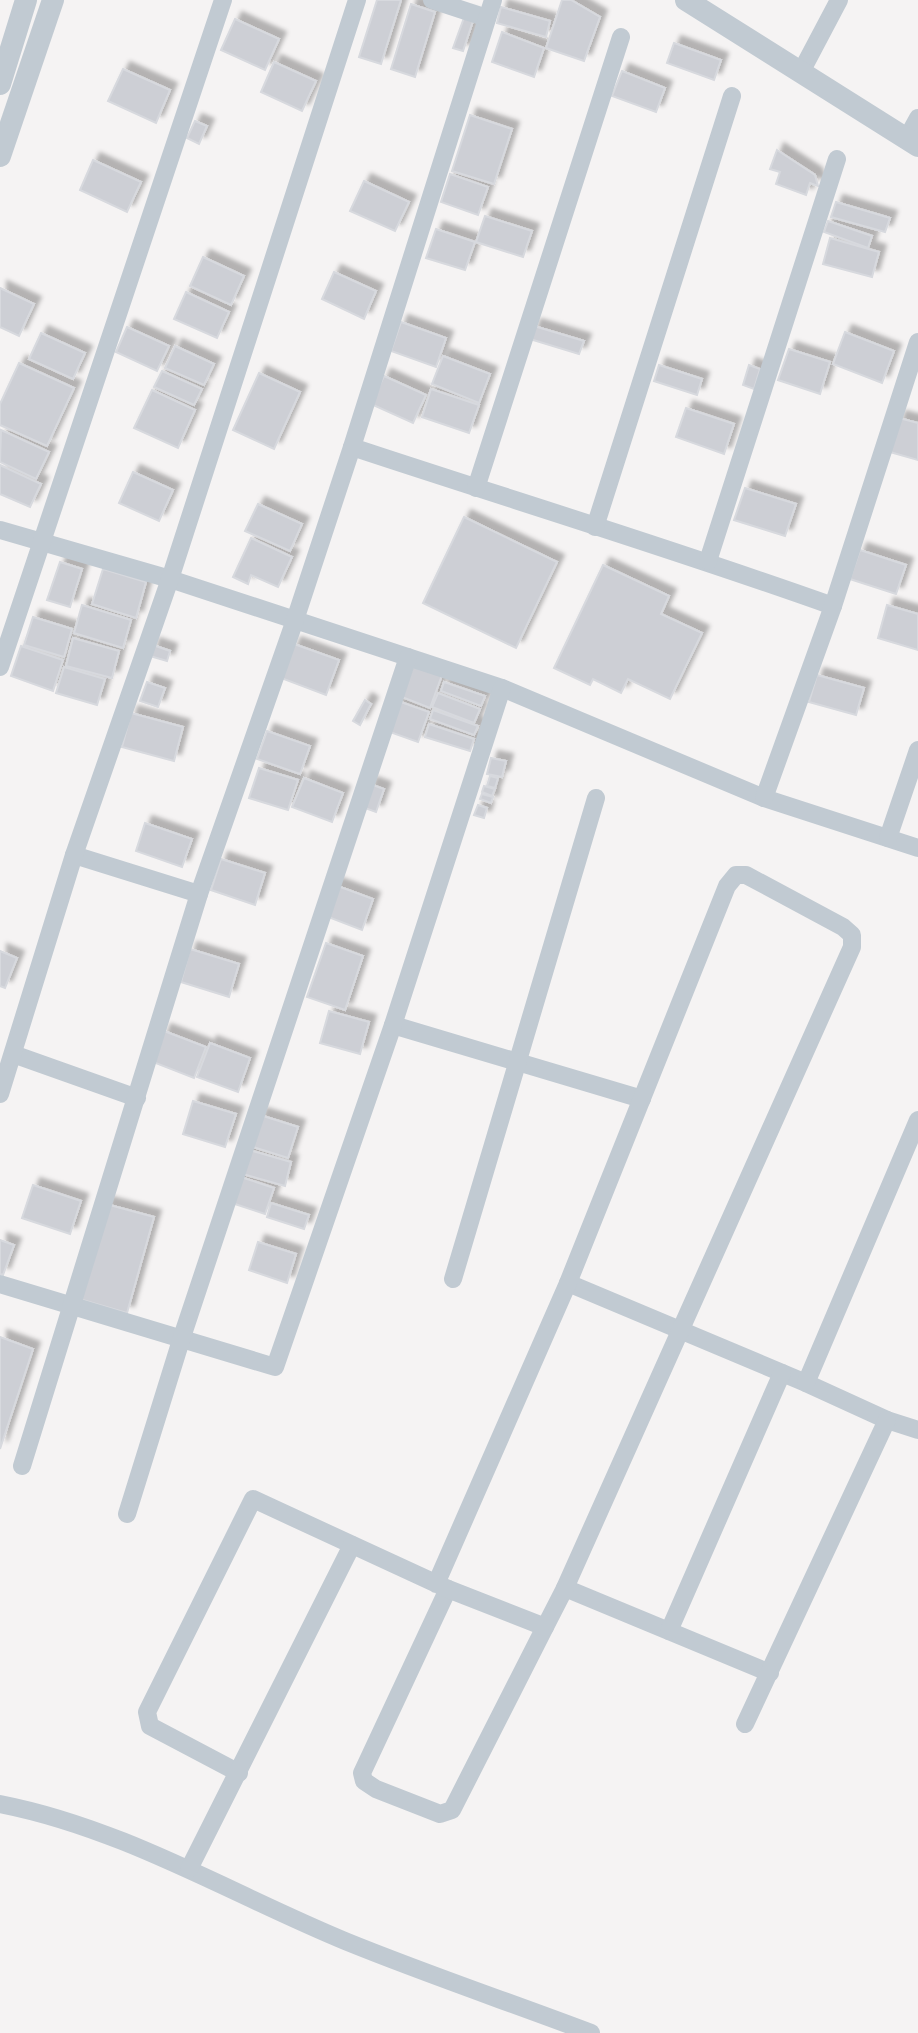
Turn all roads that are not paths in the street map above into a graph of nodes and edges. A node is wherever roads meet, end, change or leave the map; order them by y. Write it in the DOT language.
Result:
graph roads {
  1 [pos="26,0"];
  2 [pos="53,0"];
  3 [pos="223,0"];
  4 [pos="357,0"];
  5 [pos="432,0"];
  6 [pos="493,0"];
  7 [pos="839,0"];
  8 [pos="690,1"];
  9 [pos="487,18"];
  10 [pos="621,37"];
  11 [pos="801,72"];
  12 [pos="0,84"];
  13 [pos="732,96"];
  14 [pos="914,134"];
  15 [pos="0,156"];
  16 [pos="837,159"];
  17 [pos="918,342"];
  18 [pos="352,447"];
  19 [pos="476,488"];
  20 [pos="595,527"];
  21 [pos="0,530"];
  22 [pos="42,540"];
  23 [pos="708,561"];
  24 [pos="170,579"];
  25 [pos="833,606"];
  26 [pos="295,620"];
  27 [pos="408,657"];
  28 [pos="0,667"];
  29 [pos="502,688"];
  30 [pos="918,750"];
  31 [pos="596,798"];
  32 [pos="764,798"];
  33 [pos="888,838"];
  34 [pos="918,848"];
  35 [pos="74,855"];
  36 [pos="199,894"];
  37 [pos="393,1025"];
  38 [pos="13,1054"];
  39 [pos="518,1061"];
  40 [pos="0,1094"];
  41 [pos="137,1098"];
  42 [pos="642,1099"];
  43 [pos="918,1120"];
  44 [pos="453,1279"];
  45 [pos="568,1283"];
  46 [pos="0,1284"];
  47 [pos="71,1305"];
  48 [pos="681,1331"];
  49 [pos="182,1337"];
  50 [pos="782,1373"];
  51 [pos="806,1383"];
  52 [pos="887,1420"];
  53 [pos="918,1430"];
  54 [pos="22,1466"];
  55 [pos="127,1514"];
  56 [pos="352,1545"];
  57 [pos="442,1586"];
  58 [pos="565,1588"];
  59 [pos="545,1627"];
  60 [pos="669,1631"];
  61 [pos="770,1673"];
  62 [pos="745,1724"];
  63 [pos="239,1773"];
  64 [pos="0,1804"];
  65 [pos="189,1869"];
  66 [pos="591,2033"];
  1 -- 12 [label="street"];
  2 -- 15 [label="street"];
  3 -- 22 [label="street"];
  4 -- 24 [label="street"];
  5 -- 9 [label="street"];
  6 -- 9 [label="street"];
  7 -- 11 [label="street"];
  8 -- 11 [label="street"];
  9 -- 18 [label="street"];
  10 -- 19 [label="street"];
  11 -- 14 [label="street"];
  13 -- 20 [label="street"];
  16 -- 23 [label="street"];
  17 -- 25 [label="street"];
  18 -- 19 [label="street"];
  18 -- 26 [label="street"];
  19 -- 20 [label="street"];
  20 -- 23 [label="street"];
  21 -- 22 [label="street"];
  22 -- 24 [label="street"];
  22 -- 28 [label="street"];
  23 -- 25 [label="street"];
  24 -- 26 [label="street"];
  24 -- 35 [label="street"];
  25 -- 32 [label="street"];
  26 -- 27 [label="street"];
  26 -- 36 [label="street"];
  27 -- 29 [label="street"];
  27 -- 49 [label="street"];
  29 -- 32 [label="street"];
  29 -- 37 [label="street"];
  30 -- 33 [label="street"];
  31 -- 39 [label="street"];
  32 -- 33 [label="street"];
  33 -- 34 [label="street"];
  35 -- 36 [label="street"];
  35 -- 38 [label="street"];
  36 -- 41 [label="street"];
  37 -- 39 [label="street"];
  37 -- 49 [label="street"];
  38 -- 40 [label="street"];
  38 -- 41 [label="street"];
  39 -- 42 [label="street"];
  39 -- 44 [label="street"];
  41 -- 47 [label="street"];
  42 -- 45 [label="street"];
  42 -- 48 [label="street"];
  43 -- 51 [label="street"];
  45 -- 48 [label="street"];
  45 -- 57 [label="street"];
  46 -- 47 [label="street"];
  47 -- 49 [label="street"];
  47 -- 54 [label="street"];
  48 -- 50 [label="street"];
  48 -- 58 [label="street"];
  49 -- 55 [label="street"];
  50 -- 51 [label="street"];
  50 -- 60 [label="street"];
  51 -- 52 [label="street"];
  52 -- 53 [label="street"];
  52 -- 61 [label="street"];
  56 -- 57 [label="street"];
  56 -- 63 [label="street"];
  56 -- 63 [label="street"];
  57 -- 59 [label="street"];
  57 -- 59 [label="street"];
  58 -- 59 [label="street"];
  58 -- 60 [label="street"];
  60 -- 61 [label="street"];
  61 -- 62 [label="street"];
  63 -- 65 [label="street"];
  64 -- 65 [label="street"];
  65 -- 66 [label="street"];
}
